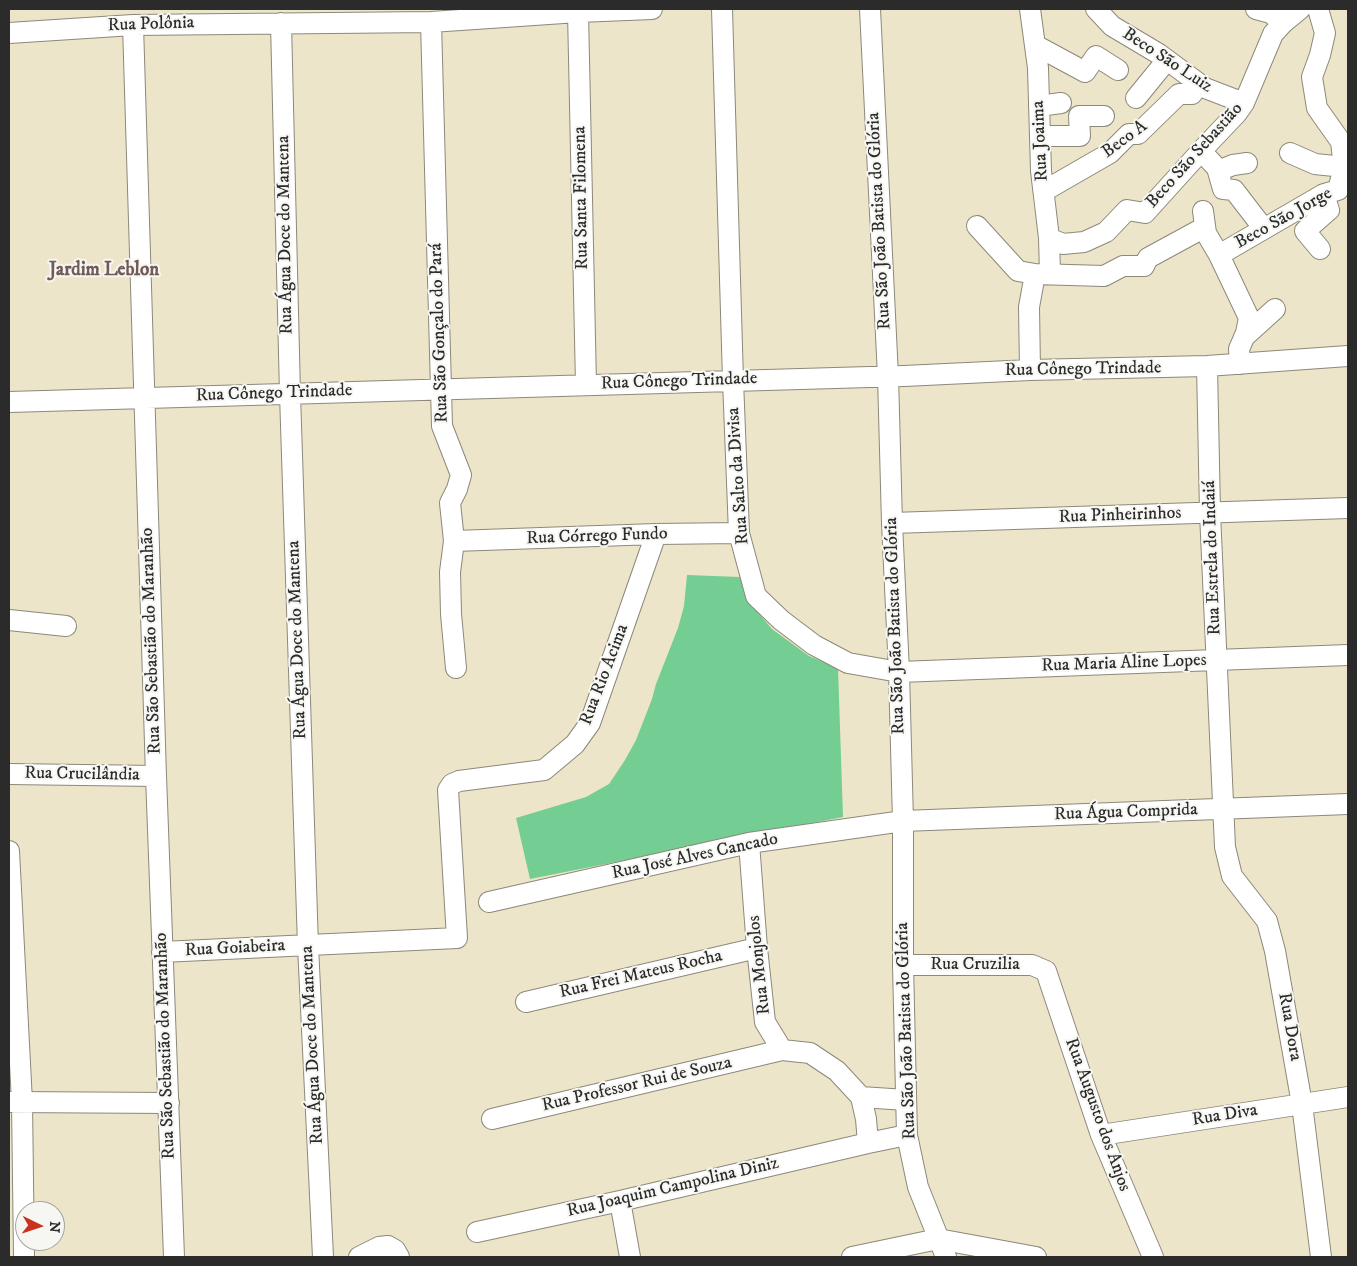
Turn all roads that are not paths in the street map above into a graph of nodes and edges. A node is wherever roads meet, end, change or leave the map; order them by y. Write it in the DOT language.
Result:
graph roads {
  1 [pos="643,9"];
  2 [pos="722,9"];
  3 [pos="870,9"];
  4 [pos="1030,9"];
  5 [pos="1096,9"];
  6 [pos="1256,9"];
  7 [pos="1300,9"];
  8 [pos="1318,9"];
  9 [pos="578,12"];
  10 [pos="345,16"];
  11 [pos="431,22"];
  12 [pos="281,23"];
  13 [pos="1283,23"];
  14 [pos="133,25"];
  15 [pos="9,33"];
  16 [pos="1035,45"];
  17 [pos="1167,60"];
  18 [pos="1118,70"];
  19 [pos="1199,84"];
  20 [pos="1136,98"];
  21 [pos="1060,103"];
  22 [pos="1244,104"];
  23 [pos="1039,106"];
  24 [pos="1104,116"];
  25 [pos="1040,136"];
  26 [pos="1345,143"];
  27 [pos="1201,151"];
  28 [pos="1290,153"];
  29 [pos="1247,162"];
  30 [pos="1344,167"];
  31 [pos="1218,171"];
  32 [pos="1044,192"];
  33 [pos="1324,194"];
  34 [pos="977,226"];
  35 [pos="1264,229"];
  36 [pos="1049,238"];
  37 [pos="1320,249"];
  38 [pos="1219,256"];
  39 [pos="1043,274"];
  40 [pos="1275,309"];
  41 [pos="1244,338"];
  42 [pos="1348,356"];
  43 [pos="1240,364"];
  44 [pos="1207,366"];
  45 [pos="1030,370"];
  46 [pos="888,376"];
  47 [pos="733,380"];
  48 [pos="586,385"];
  49 [pos="440,389"];
  50 [pos="290,394"];
  51 [pos="145,398"];
  52 [pos="9,402"];
  53 [pos="1348,508"];
  54 [pos="1210,513"];
  55 [pos="892,523"];
  56 [pos="739,533"];
  57 [pos="656,534"];
  58 [pos="454,542"];
  59 [pos="9,620"];
  60 [pos="66,626"];
  61 [pos="1348,655"];
  62 [pos="1216,661"];
  63 [pos="456,668"];
  64 [pos="899,672"];
  65 [pos="9,774"];
  66 [pos="156,776"];
  67 [pos="1348,804"];
  68 [pos="1222,810"];
  69 [pos="903,821"];
  70 [pos="749,843"];
  71 [pos="9,851"];
  72 [pos="489,902"];
  73 [pos="457,938"];
  74 [pos="308,946"];
  75 [pos="757,948"];
  76 [pos="162,952"];
  77 [pos="903,965"];
  78 [pos="1046,971"];
  79 [pos="526,1002"];
  80 [pos="782,1050"];
  81 [pos="861,1097"];
  82 [pos="1348,1097"];
  83 [pos="906,1100"];
  84 [pos="15,1102"];
  85 [pos="168,1103"];
  86 [pos="1302,1104"];
  87 [pos="492,1119"];
  88 [pos="907,1135"];
  89 [pos="1101,1135"];
  90 [pos="868,1143"];
  91 [pos="620,1201"];
  92 [pos="477,1232"];
  93 [pos="938,1239"];
  94 [pos="19,1255"];
  95 [pos="174,1257"];
  96 [pos="323,1257"];
  97 [pos="359,1257"];
  98 [pos="399,1257"];
  99 [pos="630,1257"];
  100 [pos="852,1257"];
  101 [pos="946,1257"];
  102 [pos="1036,1257"];
  103 [pos="1153,1257"];
  104 [pos="1321,1257"];
  1 -- 9 [label="street, Rua Polônia"];
  2 -- 47 [label="street, Rua Salto da Divisa"];
  3 -- 46 [label="street, Rua São João Batista do Glória"];
  4 -- 16 [label="street, Rua Joaima"];
  5 -- 17 [label="street, Beco São Luiz"];
  6 -- 13 [label="street"];
  7 -- 13 [label="street, Beco São Sebastião"];
  8 -- 26 [label="street, Beco São Jorge"];
  9 -- 11 [label="street, Rua Polônia"];
  9 -- 48 [label="street, Rua Santa Filomena"];
  10 -- 11 [label="street, Rua Polônia"];
  10 -- 12 [label="street, Rua Polônia"];
  11 -- 49 [label="street, Rua São Gonçalo do Pará"];
  12 -- 14 [label="street, Rua Polônia"];
  12 -- 50 [label="street, Rua Água Doce do Mantena"];
  13 -- 22 [label="street, Beco São Sebastião"];
  14 -- 15 [label="street, Rua Polônia"];
  14 -- 51 [label="street, Rua São Sebastião do Maranhão"];
  16 -- 18 [label="street"];
  16 -- 23 [label="street, Rua Joaima"];
  17 -- 19 [label="street, Beco São Luiz"];
  17 -- 20 [label="street"];
  19 -- 22 [label="street, Beco São Luiz"];
  19 -- 32 [label="street, Beco A"];
  21 -- 23 [label="street"];
  22 -- 27 [label="street, Beco São Sebastião"];
  23 -- 25 [label="street, Rua Joaima"];
  24 -- 25 [label="street"];
  25 -- 32 [label="street, Rua Joaima"];
  26 -- 30 [label="street, Beco São Jorge"];
  27 -- 31 [label="street"];
  27 -- 36 [label="street, Beco São Sebastião"];
  28 -- 30 [label="street"];
  29 -- 31 [label="street"];
  30 -- 33 [label="street, Beco São Jorge"];
  31 -- 35 [label="street"];
  32 -- 36 [label="street, Rua Joaima"];
  33 -- 35 [label="street, Beco São Jorge"];
  33 -- 37 [label="street"];
  34 -- 39 [label="street"];
  35 -- 38 [label="street, Beco São Jorge"];
  36 -- 39 [label="street, Rua Joaima"];
  38 -- 39 [label="street"];
  38 -- 41 [label="street"];
  39 -- 45 [label="street, Rua Joaima"];
  40 -- 41 [label="street"];
  41 -- 43 [label="street"];
  42 -- 43 [label="street, Rua Cônego Trindade"];
  43 -- 44 [label="street, Rua Cônego Trindade"];
  44 -- 45 [label="street, Rua Cônego Trindade"];
  44 -- 54 [label="street, Rua Estrela do Indaiá"];
  45 -- 46 [label="street, Rua Cônego Trindade"];
  46 -- 47 [label="street, Rua Cônego Trindade"];
  46 -- 55 [label="street, Rua São João Batista do Glória"];
  47 -- 48 [label="street, Rua Cônego Trindade"];
  47 -- 56 [label="street, Rua Salto da Divisa"];
  48 -- 49 [label="street, Rua Cônego Trindade"];
  49 -- 50 [label="street, Rua Cônego Trindade"];
  49 -- 58 [label="street, Rua São Gonçalo do Pará"];
  50 -- 51 [label="street, Rua Cônego Trindade"];
  50 -- 74 [label="street, Rua Água Doce do Mantena"];
  51 -- 52 [label="street, Rua Cônego Trindade"];
  51 -- 66 [label="street, Rua São Sebastião do Maranhão"];
  53 -- 54 [label="street, Rua Pinheirinhos"];
  54 -- 55 [label="street, Rua Pinheirinhos"];
  54 -- 62 [label="street, Rua Estrela do Indaiá"];
  55 -- 64 [label="street, Rua São João Batista do Glória"];
  56 -- 57 [label="street, Rua Córrego Fundo"];
  56 -- 64 [label="street, Rua Salto da Divisa"];
  57 -- 58 [label="street, Rua Córrego Fundo"];
  57 -- 73 [label="street, Rua Rio Acima"];
  58 -- 63 [label="street, Rua São Gonçalo do Pará"];
  59 -- 60 [label="street"];
  61 -- 62 [label="street, Rua Maria Aline Lopes"];
  62 -- 64 [label="street, Rua Maria Aline Lopes"];
  62 -- 68 [label="street, Rua Estrela do Indaiá"];
  64 -- 69 [label="street, Rua São João Batista do Glória"];
  65 -- 66 [label="street, Rua Crucilândia"];
  66 -- 76 [label="street, Rua São Sebastião do Maranhão"];
  67 -- 68 [label="street, Rua Água Comprida"];
  68 -- 69 [label="street, Rua Água Comprida"];
  68 -- 86 [label="street, Rua Dora"];
  69 -- 70 [label="street, Rua José Alves Cancado"];
  69 -- 77 [label="street, Rua São João Batista do Glória"];
  70 -- 72 [label="street, Rua José Alves Cancado"];
  70 -- 75 [label="street, Rua Monjolos"];
  71 -- 84 [label="street"];
  73 -- 74 [label="street, Rua Goiabeira"];
  74 -- 76 [label="street, Rua Goiabeira"];
  74 -- 96 [label="street, Rua Água Doce do Mantena"];
  75 -- 79 [label="street, Rua Frei Mateus Rocha"];
  75 -- 80 [label="street, Rua Monjolos"];
  76 -- 85 [label="street, Rua São Sebastião do Maranhão"];
  77 -- 78 [label="street, Rua Cruzilia"];
  77 -- 83 [label="street, Rua São João Batista do Glória"];
  78 -- 89 [label="street, Rua Augusto dos Anjos"];
  80 -- 81 [label="street"];
  80 -- 87 [label="street, Rua Professor Rui de Souza"];
  81 -- 83 [label="street"];
  81 -- 90 [label="street"];
  82 -- 86 [label="street, Rua Diva"];
  83 -- 88 [label="street, Rua São João Batista do Glória"];
  84 -- 85 [label="street"];
  84 -- 94 [label="street"];
  85 -- 95 [label="street, Rua São Sebastião do Maranhão"];
  86 -- 89 [label="street, Rua Diva"];
  86 -- 104 [label="street, Rua Dora"];
  88 -- 90 [label="street"];
  88 -- 93 [label="street, Rua São João Batista do Glória"];
  89 -- 103 [label="street, Rua Augusto dos Anjos"];
  90 -- 91 [label="street, Rua Joaquim Campolina Diniz"];
  91 -- 92 [label="street, Rua Joaquim Campolina Diniz"];
  91 -- 99 [label="street"];
  93 -- 100 [label="street"];
  93 -- 101 [label="street, Rua São João Batista do Glória"];
  93 -- 102 [label="street"];
  97 -- 98 [label="street"];
}
